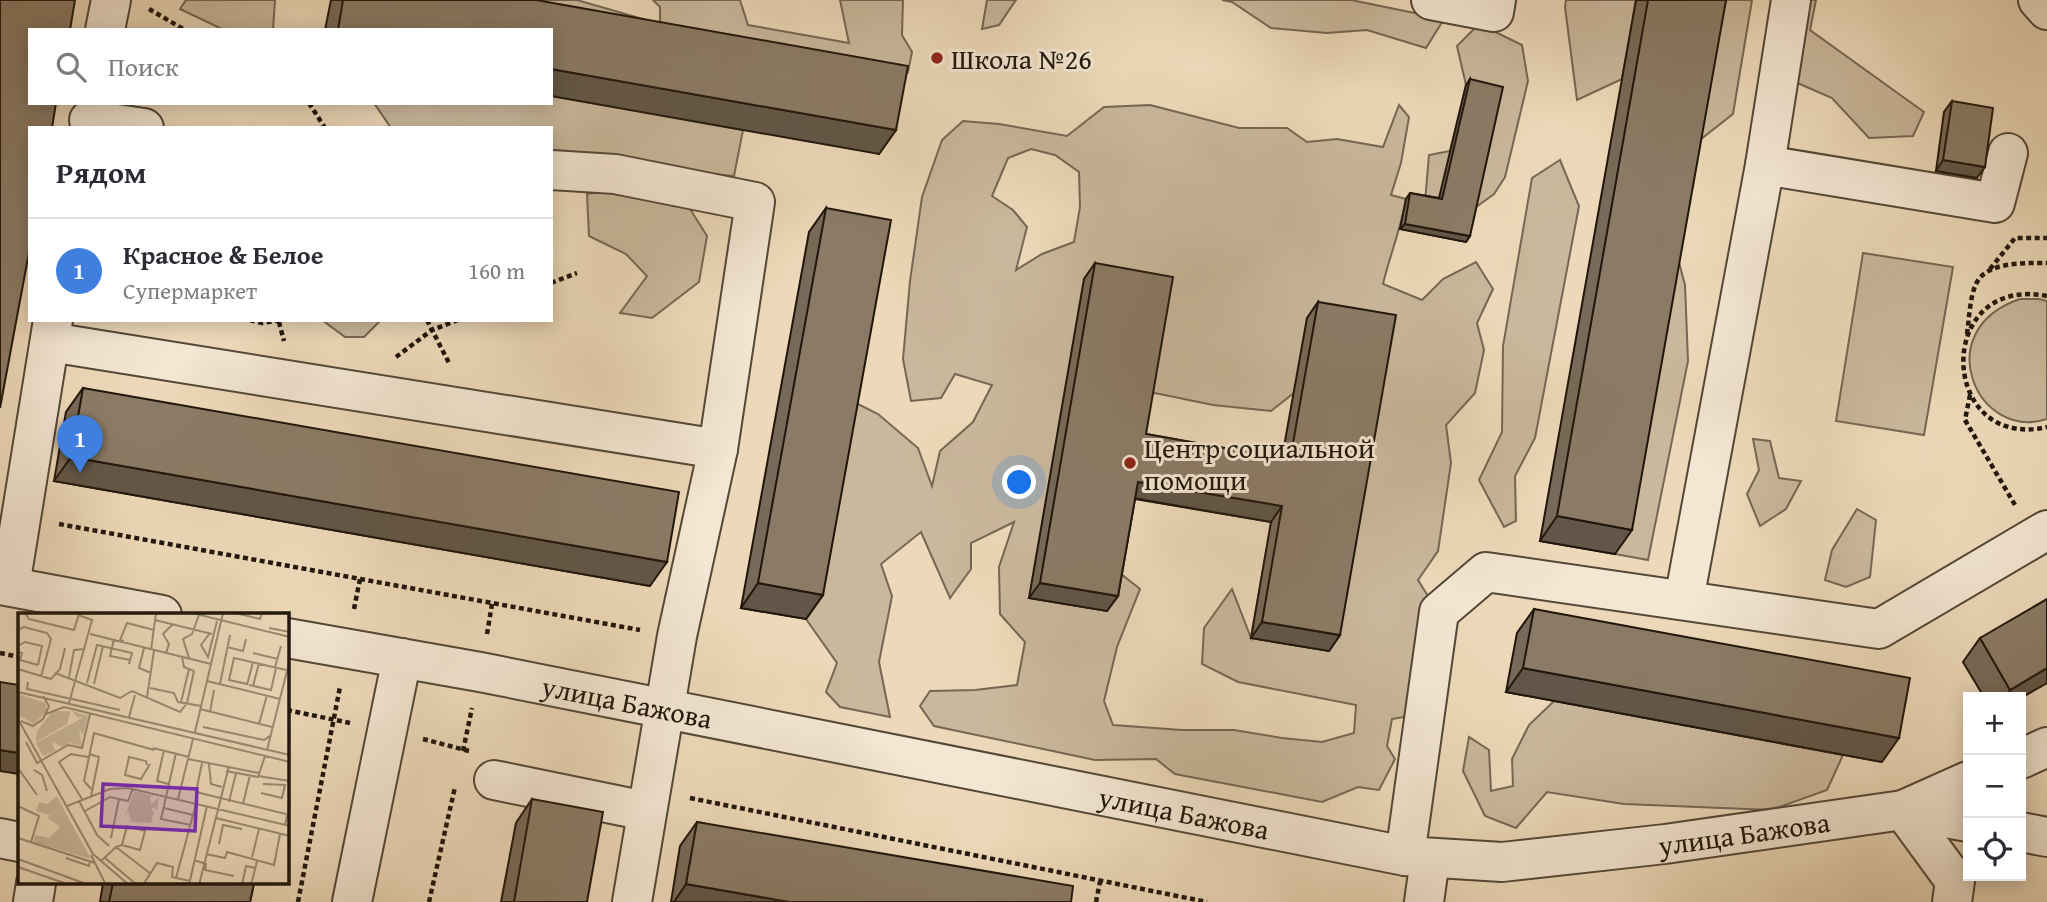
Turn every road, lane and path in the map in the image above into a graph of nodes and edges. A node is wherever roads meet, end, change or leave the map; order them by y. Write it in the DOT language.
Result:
graph roads {
  1 [pos="1431,0"];
  2 [pos="1496,0"];
  3 [pos="1791,0"];
  4 [pos="2038,0"];
  5 [pos="127,3"];
  6 [pos="2047,10"];
  7 [pos="107,28"];
  8 [pos="181,28"];
  9 [pos="310,105"];
  10 [pos="90,117"];
  11 [pos="134,126"];
  12 [pos="324,126"];
  13 [pos="2008,153"];
  14 [pos="1765,165"];
  15 [pos="553,170"];
  16 [pos="2047,238"];
  17 [pos="2047,263"];
  18 [pos="1990,269"];
  19 [pos="577,273"];
  20 [pos="553,282"];
  21 [pos="2047,296"];
  22 [pos="453,322"];
  23 [pos="52,331"];
  24 [pos="1966,337"];
  25 [pos="350,390"];
  26 [pos="1970,394"];
  27 [pos="2047,427"];
  28 [pos="718,449"];
  29 [pos="21,517"];
  30 [pos="2041,534"];
  31 [pos="360,579"];
  32 [pos="5,586"];
  33 [pos="1684,600"];
  34 [pos="151,613"];
  35 [pos="677,636"];
  36 [pos="289,638"];
  37 [pos="346,649"];
  38 [pos="0,653"];
  39 [pos="18,657"];
  40 [pos="402,658"];
  41 [pos="664,710"];
  42 [pos="2047,747"];
  43 [pos="2026,757"];
  44 [pos="494,780"];
  45 [pos="1963,783"];
  46 [pos="648,801"];
  47 [pos="1903,810"];
  48 [pos="1963,821"];
  49 [pos="2026,833"];
  50 [pos="2047,837"];
  51 [pos="0,838"];
  52 [pos="18,842"];
  53 [pos="1417,858"];
  54 [pos="1100,882"];
  55 [pos="36,884"];
  56 [pos="33,902"];
  57 [pos="298,902"];
  58 [pos="352,902"];
  59 [pos="632,902"];
  60 [pos="1096,902"];
  61 [pos="1207,902"];
  62 [pos="1424,902"];
  63 [pos="1952,902"];
  1 -- 2 [label="street"];
  3 -- 14 [label="street"];
  4 -- 6 [label="street"];
  5 -- 7 [label="street"];
  5 -- 8 [label="path"];
  9 -- 12 [label="path"];
  10 -- 11 [label="street"];
  13 -- 14 [label="street"];
  14 -- 33 [label="street"];
  15 -- 28 [label="street"];
  16 -- 18 [label="path"];
  17 -- 18 [label="path"];
  18 -- 24 [label="path"];
  19 -- 20 [label="path"];
  21 -- 24 [label="path"];
  22 -- 25 [label="path"];
  23 -- 25 [label="street"];
  23 -- 29 [label="street"];
  24 -- 26 [label="path"];
  25 -- 28 [label="street"];
  26 -- 27 [label="path"];
  26 -- 30 [label="path"];
  28 -- 35 [label="street"];
  29 -- 31 [label="path"];
  29 -- 32 [label="street"];
  30 -- 33 [label="street"];
  31 -- 35 [label="path"];
  31 -- 37 [label="path"];
  32 -- 34 [label="street"];
  33 -- 53 [label="street"];
  35 -- 41 [label="street"];
  36 -- 37 [label="street, улица Бажова"];
  37 -- 40 [label="street, улица Бажова"];
  37 -- 57 [label="path"];
  38 -- 39 [label="path"];
  40 -- 41 [label="street, улица Бажова"];
  40 -- 58 [label="street"];
  41 -- 46 [label="street"];
  41 -- 53 [label="street, улица Бажова"];
  42 -- 43 [label="street"];
  44 -- 46 [label="street"];
  45 -- 47 [label="street, улица Бажова"];
  46 -- 54 [label="path"];
  46 -- 59 [label="street"];
  47 -- 48 [label="street"];
  47 -- 53 [label="street, улица Бажова"];
  47 -- 63 [label="street"];
  49 -- 50 [label="street"];
  51 -- 52 [label="street"];
  53 -- 62 [label="street"];
  54 -- 60 [label="path"];
  54 -- 61 [label="path"];
  55 -- 56 [label="street"];
}
